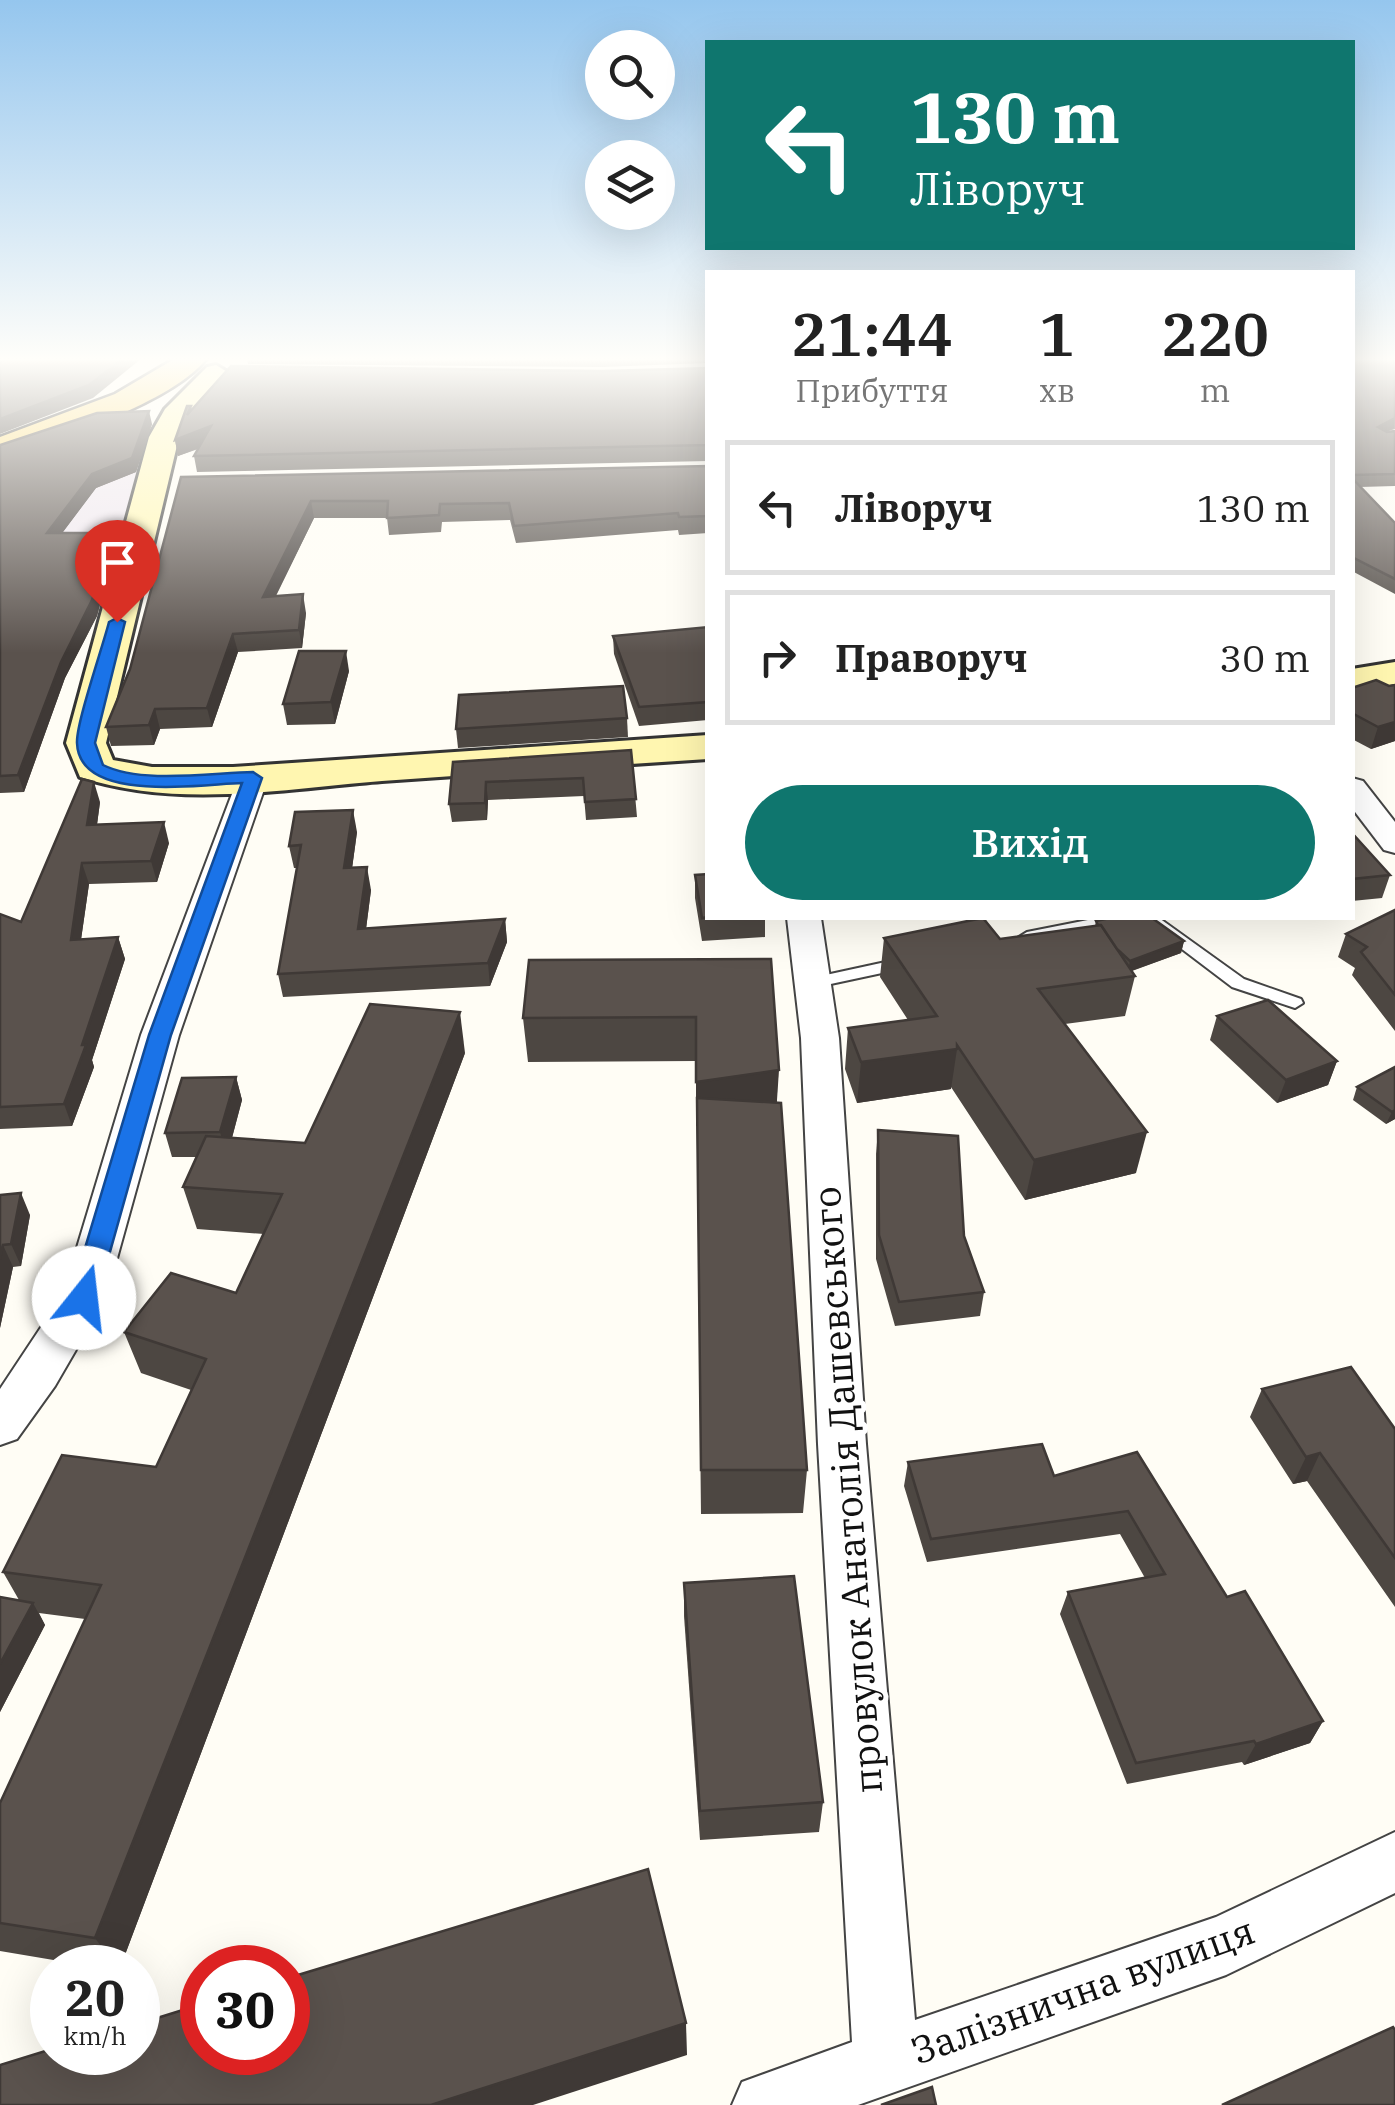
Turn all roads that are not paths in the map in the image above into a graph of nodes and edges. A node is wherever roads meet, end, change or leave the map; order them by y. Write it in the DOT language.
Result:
graph roads {
  1 [pos="164,456"];
  2 [pos="705,747"];
  3 [pos="253,778"];
  4 [pos="1355,791"];
  5 [pos="1395,843"];
  6 [pos="804,920"];
  7 [pos="1110,920"];
  8 [pos="1152,920"];
  9 [pos="1003,942"];
  10 [pos="927,958"];
  11 [pos="812,983"];
  12 [pos="1295,1003"];
  13 [pos="0,1425"];
  14 [pos="1395,1862"];
  15 [pos="886,2063"];
  16 [pos="765,2105"];
  1 -- 3 [label="street"];
  2 -- 3 [label="street"];
  3 -- 13 [label="street"];
  4 -- 5 [label="street"];
  6 -- 11 [label="street, провулок Анатолія Дашевського"];
  7 -- 9 [label="lane"];
  8 -- 12 [label="lane"];
  10 -- 11 [label="lane"];
  11 -- 15 [label="street, провулок Анатолія Дашевського"];
  14 -- 15 [label="street, Залізнична вулиця"];
  15 -- 16 [label="street, Залізнична вулиця"];
}
